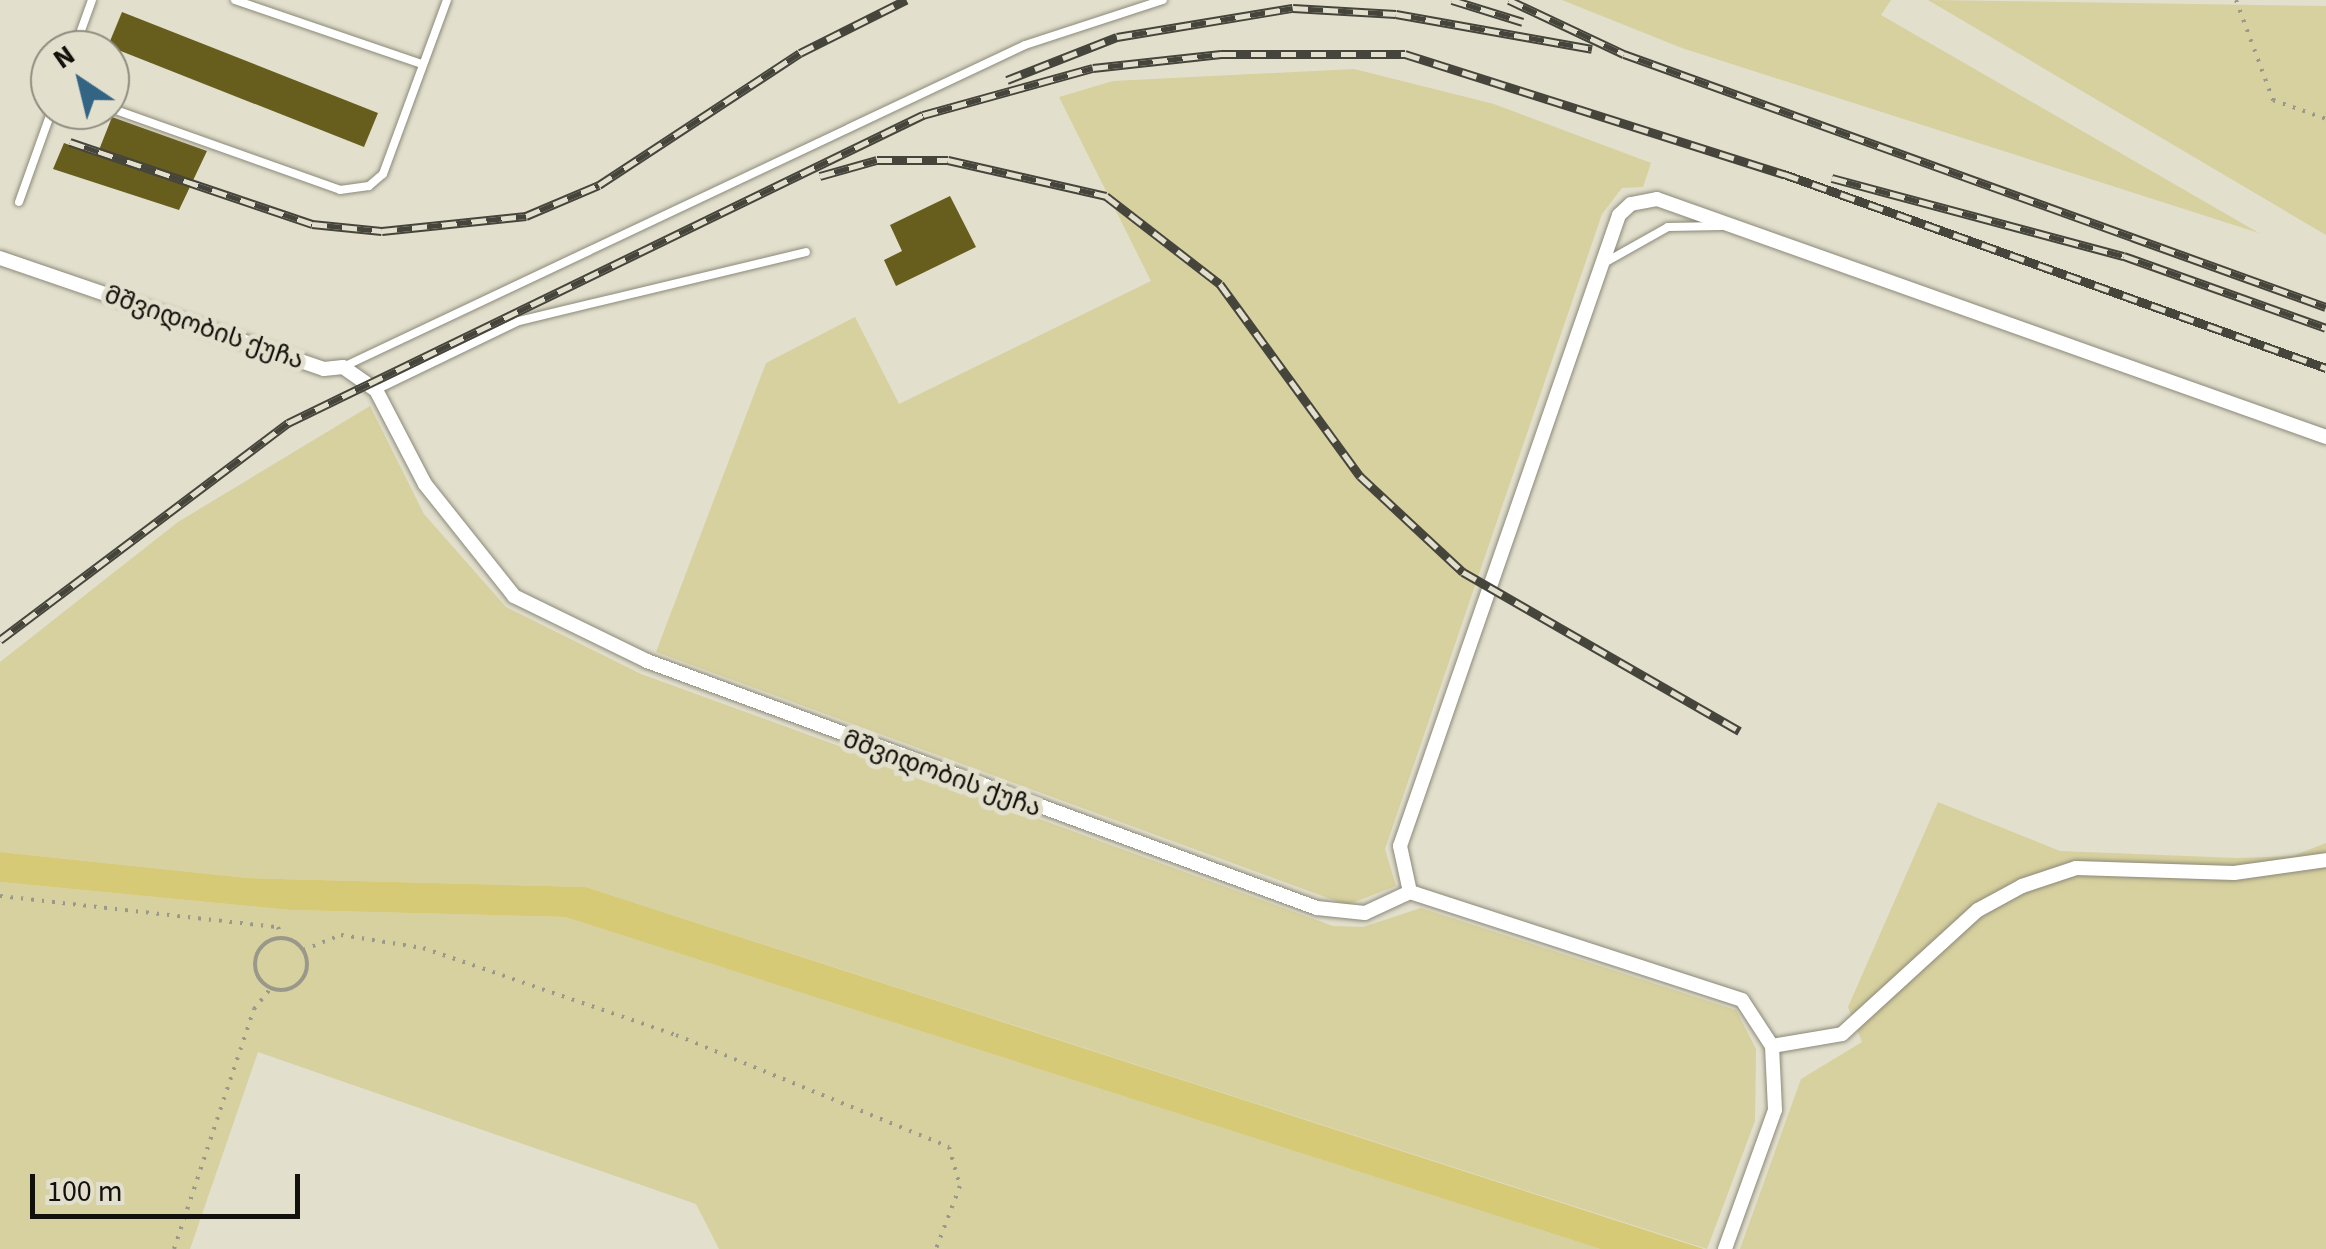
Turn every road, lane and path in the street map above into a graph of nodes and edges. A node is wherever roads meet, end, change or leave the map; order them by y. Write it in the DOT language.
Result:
graph roads {
  1 [pos="92,0"];
  2 [pos="235,0"];
  3 [pos="447,0"];
  4 [pos="1163,0"];
  5 [pos="2236,0"];
  6 [pos="81,30"];
  7 [pos="422,64"];
  8 [pos="130,115"];
  9 [pos="2326,119"];
  10 [pos="45,130"];
  11 [pos="18,202"];
  12 [pos="1736,228"];
  13 [pos="806,252"];
  14 [pos="5,260"];
  15 [pos="1601,266"];
  16 [pos="0,276"];
  17 [pos="343,367"];
  18 [pos="376,390"];
  19 [pos="2326,437"];
  20 [pos="2326,860"];
  21 [pos="1410,892"];
  22 [pos="0,896"];
  23 [pos="282,938"];
  24 [pos="303,950"];
  25 [pos="271,988"];
  26 [pos="1772,1046"];
  27 [pos="174,1249"];
  28 [pos="936,1249"];
  29 [pos="1725,1249"];
  1 -- 6 [label="lane"];
  2 -- 7 [label="lane"];
  3 -- 7 [label="lane"];
  4 -- 17 [label="lane"];
  5 -- 9 [label="path"];
  7 -- 8 [label="lane"];
  10 -- 11 [label="lane"];
  12 -- 15 [label="lane"];
  12 -- 15 [label="street"];
  12 -- 19 [label="street"];
  13 -- 18 [label="lane"];
  14 -- 16 [label="street"];
  14 -- 17 [label="street, მშვიდობის ქუჩა"];
  15 -- 21 [label="street"];
  17 -- 18 [label="street, მშვიდობის ქუჩა"];
  18 -- 21 [label="street, მშვიდობის ქუჩა"];
  20 -- 26 [label="street"];
  21 -- 26 [label="street"];
  22 -- 23 [label="path"];
  23 -- 24 [label="path"];
  23 -- 25 [label="path"];
  24 -- 25 [label="path"];
  24 -- 28 [label="path"];
  25 -- 27 [label="path"];
  26 -- 29 [label="street"];
}
